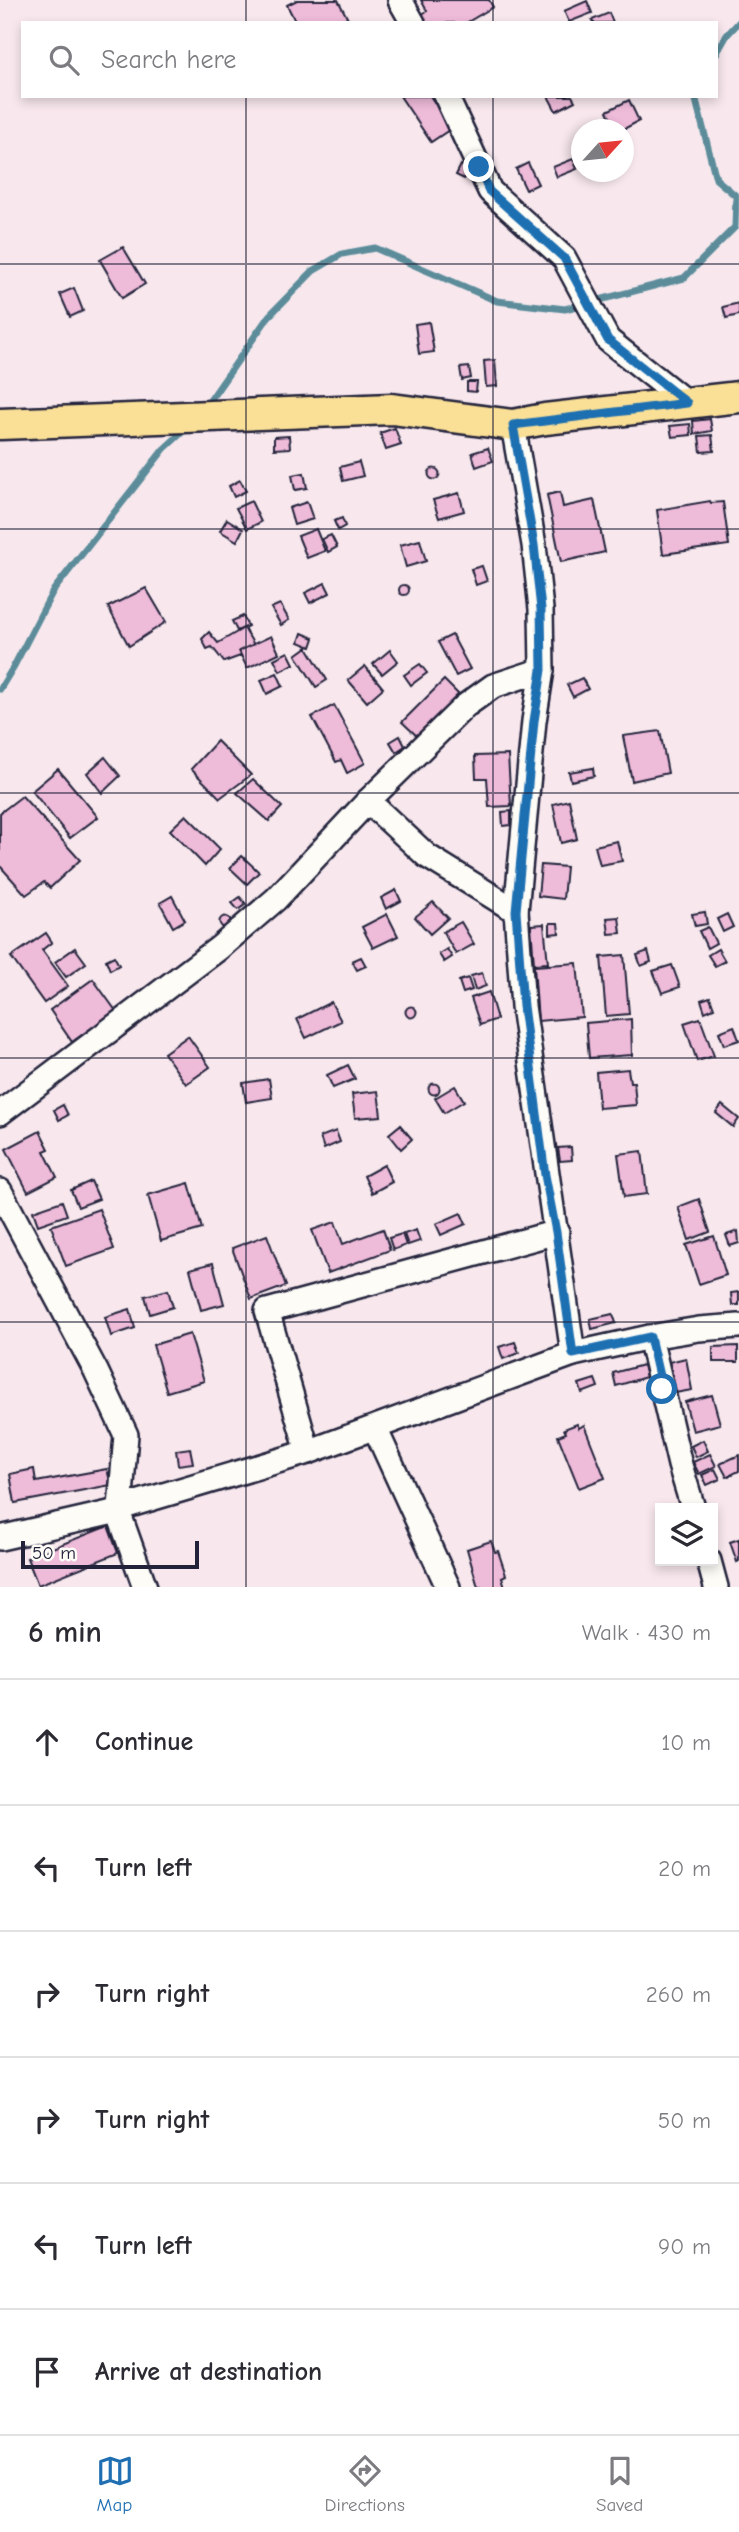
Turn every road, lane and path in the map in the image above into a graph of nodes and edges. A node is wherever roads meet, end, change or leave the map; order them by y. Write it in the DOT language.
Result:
graph roads {
  1 [pos="400,0"];
  2 [pos="412,21"];
  3 [pos="447,98"];
  4 [pos="739,397"];
  5 [pos="687,403"];
  6 [pos="0,424"];
  7 [pos="513,425"];
  8 [pos="542,670"];
  9 [pos="368,801"];
  10 [pos="516,911"];
  11 [pos="0,1113"];
  12 [pos="0,1192"];
  13 [pos="556,1232"];
  14 [pos="739,1326"];
  15 [pos="650,1337"];
  16 [pos="573,1354"];
  17 [pos="374,1428"];
  18 [pos="308,1452"];
  19 [pos="691,1503"];
  20 [pos="119,1509"];
  21 [pos="0,1538"];
  22 [pos="710,1566"];
  23 [pos="145,1587"];
  24 [pos="448,1587"];
  25 [pos="716,1587"];
  1 -- 2 [label="street"];
  3 -- 5 [label="street"];
  4 -- 5 [label="main road"];
  5 -- 7 [label="main road"];
  6 -- 7 [label="main road"];
  7 -- 8 [label="street"];
  8 -- 9 [label="street"];
  8 -- 10 [label="street"];
  9 -- 10 [label="street"];
  9 -- 11 [label="street"];
  10 -- 13 [label="street"];
  12 -- 20 [label="street"];
  13 -- 16 [label="street"];
  13 -- 18 [label="street"];
  14 -- 15 [label="street"];
  15 -- 16 [label="street"];
  15 -- 19 [label="street"];
  16 -- 17 [label="street"];
  17 -- 18 [label="street"];
  17 -- 24 [label="street"];
  18 -- 20 [label="street"];
  20 -- 21 [label="street"];
  20 -- 23 [label="street"];
  22 -- 25 [label="street"];
}
